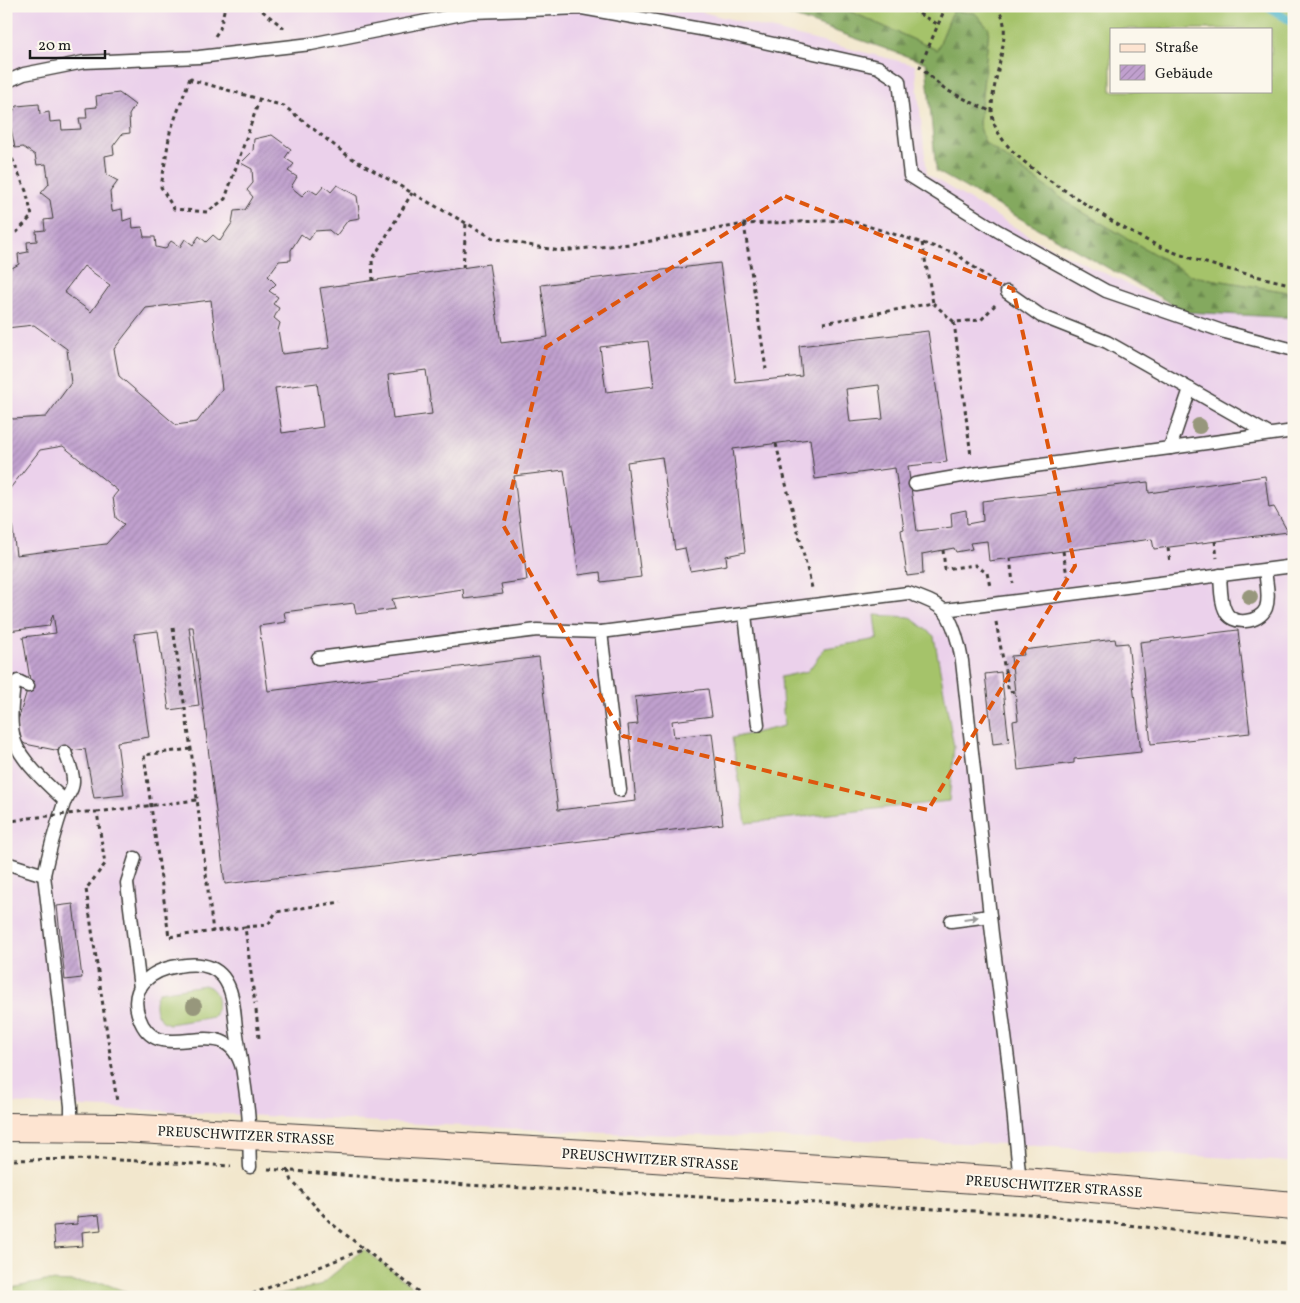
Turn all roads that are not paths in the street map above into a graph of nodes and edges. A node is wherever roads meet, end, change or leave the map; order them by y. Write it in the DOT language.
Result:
graph roads {
  1 [pos="6,82"];
  2 [pos="1007,292"];
  3 [pos="1294,350"];
  4 [pos="1190,389"];
  5 [pos="1294,431"];
  6 [pos="1269,434"];
  7 [pos="1170,448"];
  8 [pos="915,484"];
  9 [pos="1294,566"];
  10 [pos="1265,570"];
  11 [pos="1220,576"];
  12 [pos="944,610"];
  13 [pos="745,615"];
  14 [pos="600,632"];
  15 [pos="318,658"];
  16 [pos="28,686"];
  17 [pos="758,725"];
  18 [pos="65,752"];
  19 [pos="620,790"];
  20 [pos="65,801"];
  21 [pos="135,858"];
  22 [pos="6,863"];
  23 [pos="44,875"];
  24 [pos="990,916"];
  25 [pos="951,921"];
  26 [pos="140,988"];
  27 [pos="242,1068"];
  28 [pos="71,1126"];
  29 [pos="6,1127"];
  30 [pos="248,1135"];
  31 [pos="250,1167"];
  32 [pos="1020,1183"];
  33 [pos="1294,1206"];
  1 -- 3 [label="lane"];
  2 -- 4 [label="lane"];
  4 -- 6 [label="lane"];
  4 -- 7 [label="lane"];
  5 -- 6 [label="lane"];
  6 -- 7 [label="lane"];
  7 -- 8 [label="lane"];
  9 -- 10 [label="lane"];
  10 -- 11 [label="lane"];
  10 -- 11 [label="lane"];
  11 -- 12 [label="lane"];
  12 -- 13 [label="lane"];
  12 -- 24 [label="lane"];
  13 -- 14 [label="lane"];
  13 -- 17 [label="lane"];
  14 -- 15 [label="lane"];
  14 -- 19 [label="lane"];
  16 -- 20 [label="lane"];
  18 -- 20 [label="lane"];
  20 -- 23 [label="lane"];
  21 -- 26 [label="lane"];
  22 -- 23 [label="lane"];
  23 -- 28 [label="lane"];
  25 -- 24 [label="lane, one-way"];
  24 -- 32 [label="lane"];
  26 -- 27 [label="lane"];
  26 -- 27 [label="lane"];
  27 -- 30 [label="lane"];
  28 -- 29 [label="street, PREUSCHWITZER STRASSE"];
  28 -- 30 [label="street, PREUSCHWITZER STRASSE"];
  30 -- 31 [label="lane"];
  30 -- 32 [label="street, PREUSCHWITZER STRASSE"];
  32 -- 33 [label="street, PREUSCHWITZER STRASSE"];
}
